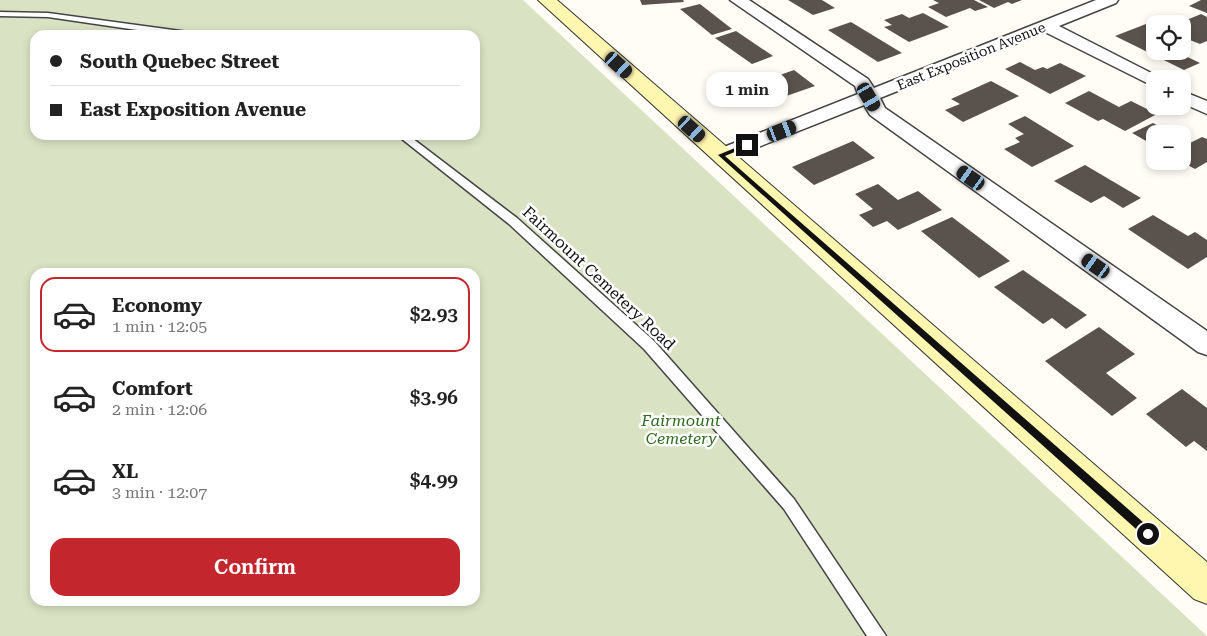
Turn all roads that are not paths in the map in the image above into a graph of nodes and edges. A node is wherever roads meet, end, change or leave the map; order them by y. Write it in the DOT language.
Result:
graph roads {
  1 [pos="547,0"];
  2 [pos="738,0"];
  3 [pos="1110,0"];
  4 [pos="0,14"];
  5 [pos="1046,26"];
  6 [pos="153,30"];
  7 [pos="1146,77"];
  8 [pos="869,97"];
  9 [pos="1191,100"];
  10 [pos="1207,108"];
  11 [pos="408,140"];
  12 [pos="721,155"];
  13 [pos="1207,345"];
  14 [pos="1207,586"];
  15 [pos="877,636"];
  1 -- 12 [label="main road"];
  2 -- 8 [label="street"];
  3 -- 5 [label="street, East Exposition Avenue"];
  4 -- 6 [label="lane"];
  5 -- 7 [label="street"];
  5 -- 8 [label="street, East Exposition Avenue"];
  8 -- 12 [label="street, East Exposition Avenue"];
  8 -- 13 [label="street"];
  9 -- 10 [label="street"];
  11 -- 15 [label="lane, Fairmount Cemetery Road"];
  12 -- 14 [label="main road"];
}
